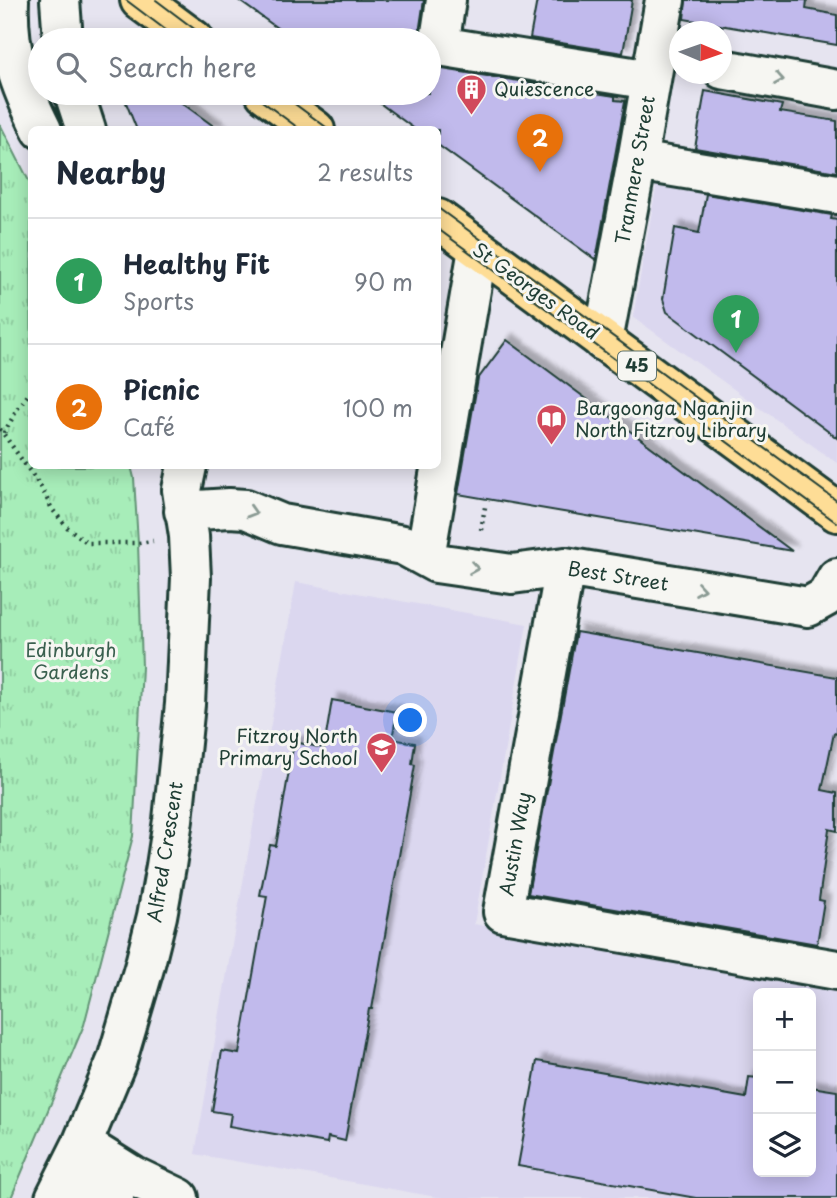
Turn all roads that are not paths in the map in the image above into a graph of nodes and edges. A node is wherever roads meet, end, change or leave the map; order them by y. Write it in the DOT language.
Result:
graph roads {
  1 [pos="9,0"];
  2 [pos="60,0"];
  3 [pos="140,0"];
  4 [pos="446,0"];
  5 [pos="665,0"];
  6 [pos="62,28"];
  7 [pos="178,28"];
  8 [pos="441,33"];
  9 [pos="441,46"];
  10 [pos="662,67"];
  11 [pos="732,71"];
  12 [pos="837,90"];
  13 [pos="28,102"];
  14 [pos="29,105"];
  15 [pos="78,105"];
  16 [pos="87,105"];
  17 [pos="282,105"];
  18 [pos="39,126"];
  19 [pos="86,126"];
  20 [pos="87,126"];
  21 [pos="310,126"];
  22 [pos="637,161"];
  23 [pos="837,194"];
  24 [pos="441,221"];
  25 [pos="478,249"];
  26 [pos="603,341"];
  27 [pos="181,494"];
  28 [pos="837,512"];
  29 [pos="431,559"];
  30 [pos="565,566"];
  31 [pos="837,578"];
  32 [pos="837,970"];
  33 [pos="68,1173"];
  34 [pos="167,1193"];
  35 [pos="114,1198"];
  1 -- 13 [label="street"];
  2 -- 6 [label="street"];
  3 -- 7 [label="highway"];
  4 -- 8 [label="street"];
  5 -- 10 [label="street, Tranmere Street"];
  9 -- 10 [label="street"];
  10 -- 22 [label="street, Tranmere Street"];
  11 -- 12 [label="street, one-way"];
  14 -- 18 [label="street"];
  15 -- 19 [label="street"];
  16 -- 20 [label="street"];
  17 -- 21 [label="highway"];
  22 -- 23 [label="street"];
  22 -- 26 [label="street, Tranmere Street"];
  24 -- 25 [label="highway, St Georges Road / 45"];
  25 -- 26 [label="highway, St Georges Road / 45"];
  25 -- 29 [label="street"];
  26 -- 28 [label="highway, St Georges Road / 45"];
  27 -- 29 [label="street, Best Street, one-way"];
  27 -- 33 [label="street, Alfred Crescent"];
  29 -- 30 [label="street, Best Street, one-way"];
  30 -- 31 [label="street, Best Street, one-way"];
  30 -- 32 [label="street, Austin Way"];
  33 -- 34 [label="street"];
  33 -- 35 [label="street"];
}
